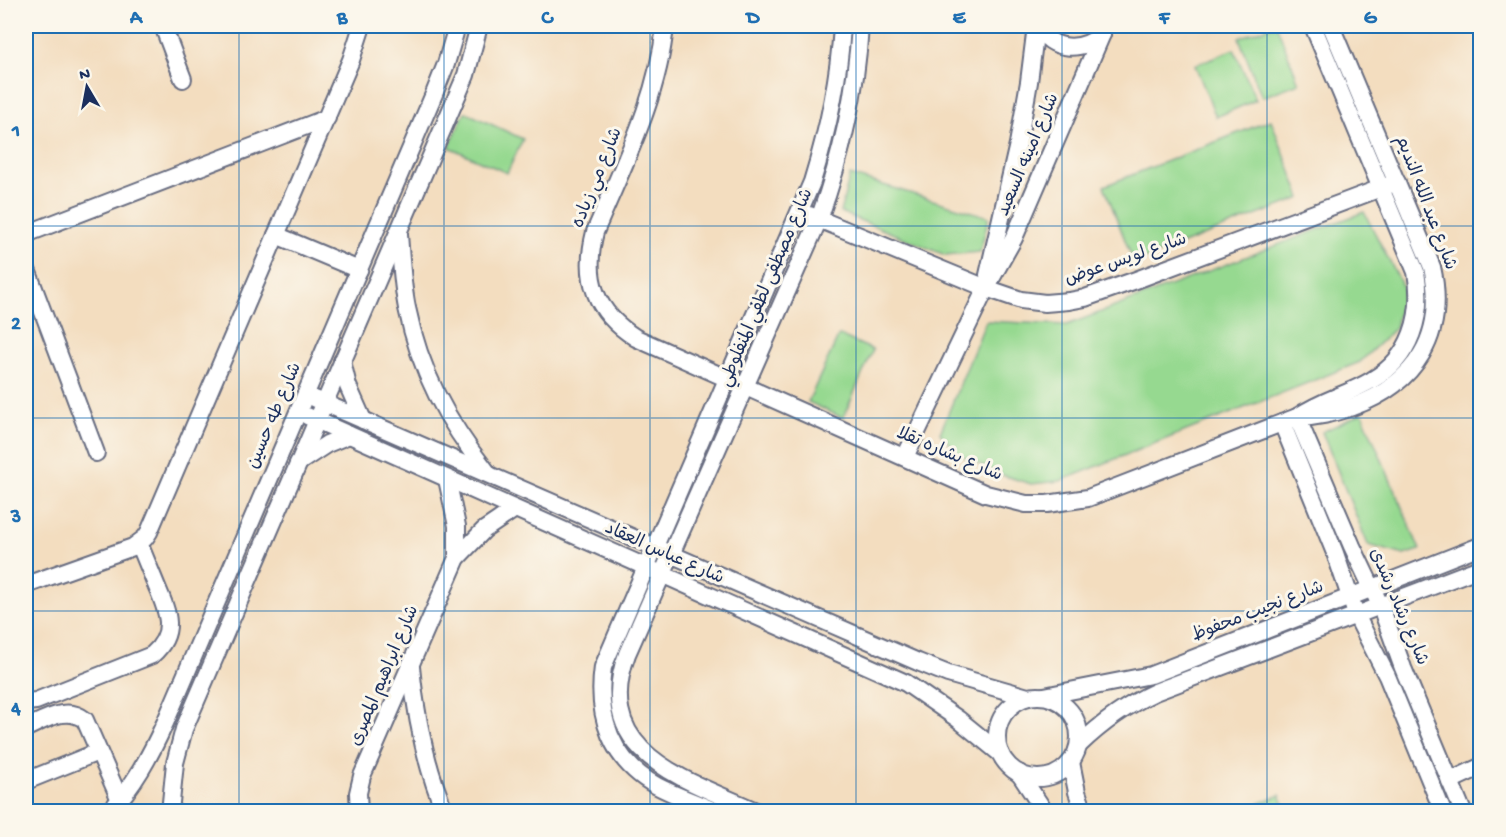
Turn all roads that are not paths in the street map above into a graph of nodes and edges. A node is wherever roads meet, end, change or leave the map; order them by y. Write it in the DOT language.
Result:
graph roads {
  1 [pos="163,26"];
  2 [pos="362,26"];
  3 [pos="458,26"];
  4 [pos="479,26"];
  5 [pos="665,26"];
  6 [pos="842,26"];
  7 [pos="860,26"];
  8 [pos="1037,26"];
  9 [pos="1312,26"];
  10 [pos="1331,26"];
  11 [pos="1106,28"];
  12 [pos="183,79"];
  13 [pos="327,118"];
  14 [pos="1397,182"];
  15 [pos="1381,188"];
  16 [pos="800,211"];
  17 [pos="819,219"];
  18 [pos="398,232"];
  19 [pos="26,234"];
  20 [pos="276,235"];
  21 [pos="26,267"];
  22 [pos="359,270"];
  23 [pos="986,288"];
  24 [pos="342,361"];
  25 [pos="728,381"];
  26 [pos="745,388"];
  27 [pos="306,395"];
  28 [pos="324,403"];
  29 [pos="298,412"];
  30 [pos="316,420"];
  31 [pos="363,420"];
  32 [pos="1289,420"];
  33 [pos="350,435"];
  34 [pos="96,453"];
  35 [pos="905,457"];
  36 [pos="297,464"];
  37 [pos="490,475"];
  38 [pos="447,478"];
  39 [pos="515,509"];
  40 [pos="139,543"];
  41 [pos="1480,546"];
  42 [pos="655,547"];
  43 [pos="672,555"];
  44 [pos="457,558"];
  45 [pos="646,567"];
  46 [pos="1480,568"];
  47 [pos="663,574"];
  48 [pos="26,585"];
  49 [pos="1373,588"];
  50 [pos="1349,598"];
  51 [pos="1381,607"];
  52 [pos="1357,617"];
  53 [pos="410,665"];
  54 [pos="1036,697"];
  55 [pos="26,702"];
  56 [pos="26,728"];
  57 [pos="1079,745"];
  58 [pos="98,752"];
  59 [pos="1001,754"];
  60 [pos="1071,762"];
  61 [pos="1480,767"];
  62 [pos="1019,773"];
  63 [pos="1447,775"];
  64 [pos="1428,776"];
  65 [pos="26,781"];
  66 [pos="115,806"];
  67 [pos="740,808"];
  68 [pos="170,812"];
  69 [pos="359,812"];
  70 [pos="445,812"];
  71 [pos="717,812"];
  72 [pos="759,812"];
  73 [pos="1045,812"];
  74 [pos="1084,812"];
  75 [pos="1443,812"];
  76 [pos="1462,812"];
  1 -- 12 [label="street"];
  2 -- 13 [label="street"];
  3 -- 22 [label="street, شارع طه حسين"];
  4 -- 18 [label="street"];
  5 -- 25 [label="street, شارع مي زياده"];
  6 -- 16 [label="street, شارع مصطفى لطفي المنفلوطي"];
  7 -- 17 [label="street, شارع مصطفى لطفي المنفلوطي"];
  8 -- 11 [label="street"];
  8 -- 23 [label="street, شارع امينه السعيد"];
  9 -- 15 [label="street, شارع عبد الله النديم"];
  10 -- 14 [label="street, شارع عبد الله النديم"];
  11 -- 23 [label="street, شارع امينه السعيد"];
  13 -- 19 [label="street"];
  13 -- 20 [label="street"];
  14 -- 15 [label="street, شارع لويس عوض"];
  14 -- 32 [label="street, شارع عبد الله النديم"];
  15 -- 23 [label="street, شارع لويس عوض"];
  15 -- 32 [label="street, شارع عبد الله النديم"];
  16 -- 17 [label="street, شارع لويس عوض"];
  16 -- 25 [label="street, شارع مصطفى لطفي المنفلوطي"];
  17 -- 23 [label="street, شارع لويس عوض"];
  17 -- 26 [label="street, شارع مصطفى لطفي المنفلوطي"];
  18 -- 24 [label="street"];
  18 -- 37 [label="street"];
  20 -- 22 [label="street"];
  20 -- 40 [label="street"];
  21 -- 34 [label="street"];
  22 -- 27 [label="street, شارع طه حسين"];
  23 -- 35 [label="street, شارع امينه السعيد"];
  24 -- 28 [label="street"];
  24 -- 31 [label="street"];
  25 -- 26 [label="street, شارع بشاره تقلا"];
  25 -- 42 [label="street, شارع مصطفى لطفي المنفلوطي"];
  26 -- 35 [label="street, شارع بشاره تقلا"];
  26 -- 43 [label="street, شارع مصطفى لطفي المنفلوطي"];
  27 -- 28 [label="street, شارع عباس العقاد"];
  27 -- 29 [label="street, شارع طه حسين"];
  28 -- 30 [label="street"];
  28 -- 31 [label="street, شارع عباس العقاد"];
  29 -- 30 [label="street, شارع عباس العقاد"];
  29 -- 66 [label="street, شارع طه حسين"];
  30 -- 33 [label="street, شارع عباس العقاد"];
  30 -- 36 [label="street"];
  31 -- 37 [label="street, شارع عباس العقاد"];
  32 -- 35 [label="street, شارع بشاره تقلا"];
  32 -- 49 [label="street, شارع رشاد رشدى"];
  32 -- 50 [label="street, شارع رشاد رشدى"];
  33 -- 36 [label="street"];
  33 -- 38 [label="street, شارع عباس العقاد"];
  36 -- 68 [label="street"];
  37 -- 42 [label="street, شارع عباس العقاد"];
  38 -- 39 [label="street, شارع عباس العقاد"];
  38 -- 44 [label="street, شارع ابراهيم المصرى"];
  39 -- 44 [label="street, شارع ابراهيم المصرى"];
  39 -- 45 [label="street, شارع عباس العقاد"];
  40 -- 48 [label="street"];
  40 -- 55 [label="street"];
  41 -- 49 [label="street, شارع نجيب محفوظ"];
  42 -- 43 [label="street, شارع عباس العقاد"];
  42 -- 45 [label="street, شارع مصطفى لطفي المنفلوطي"];
  43 -- 47 [label="street, شارع مصطفى لطفي المنفلوطي"];
  43 -- 54 [label="street, شارع عباس العقاد"];
  44 -- 53 [label="street, شارع ابراهيم المصرى"];
  45 -- 47 [label="street, شارع عباس العقاد"];
  45 -- 71 [label="street, شارع مصطفى لطفي المنفلوطي"];
  46 -- 51 [label="street"];
  47 -- 59 [label="street, شارع عباس العقاد"];
  47 -- 67 [label="street, شارع مصطفى لطفي المنفلوطي"];
  49 -- 50 [label="street, شارع نجيب محفوظ"];
  49 -- 51 [label="street, شارع رشاد رشدى"];
  50 -- 52 [label="street, شارع رشاد رشدى"];
  50 -- 54 [label="street, شارع نجيب محفوظ"];
  51 -- 52 [label="street"];
  51 -- 63 [label="street, شارع رشاد رشدى"];
  52 -- 57 [label="street"];
  52 -- 64 [label="street, شارع رشاد رشدى"];
  53 -- 69 [label="street, شارع ابراهيم المصرى"];
  53 -- 70 [label="street"];
  54 -- 57 [label="street"];
  54 -- 59 [label="street"];
  56 -- 58 [label="street"];
  57 -- 60 [label="street"];
  58 -- 65 [label="street"];
  58 -- 66 [label="street"];
  59 -- 62 [label="street"];
  60 -- 62 [label="street"];
  60 -- 74 [label="street"];
  61 -- 63 [label="street"];
  62 -- 73 [label="street"];
  63 -- 64 [label="street"];
  63 -- 76 [label="street, شارع رشاد رشدى"];
  64 -- 75 [label="street, شارع رشاد رشدى"];
  67 -- 72 [label="street, شارع مصطفى لطفي المنفلوطي"];
}
